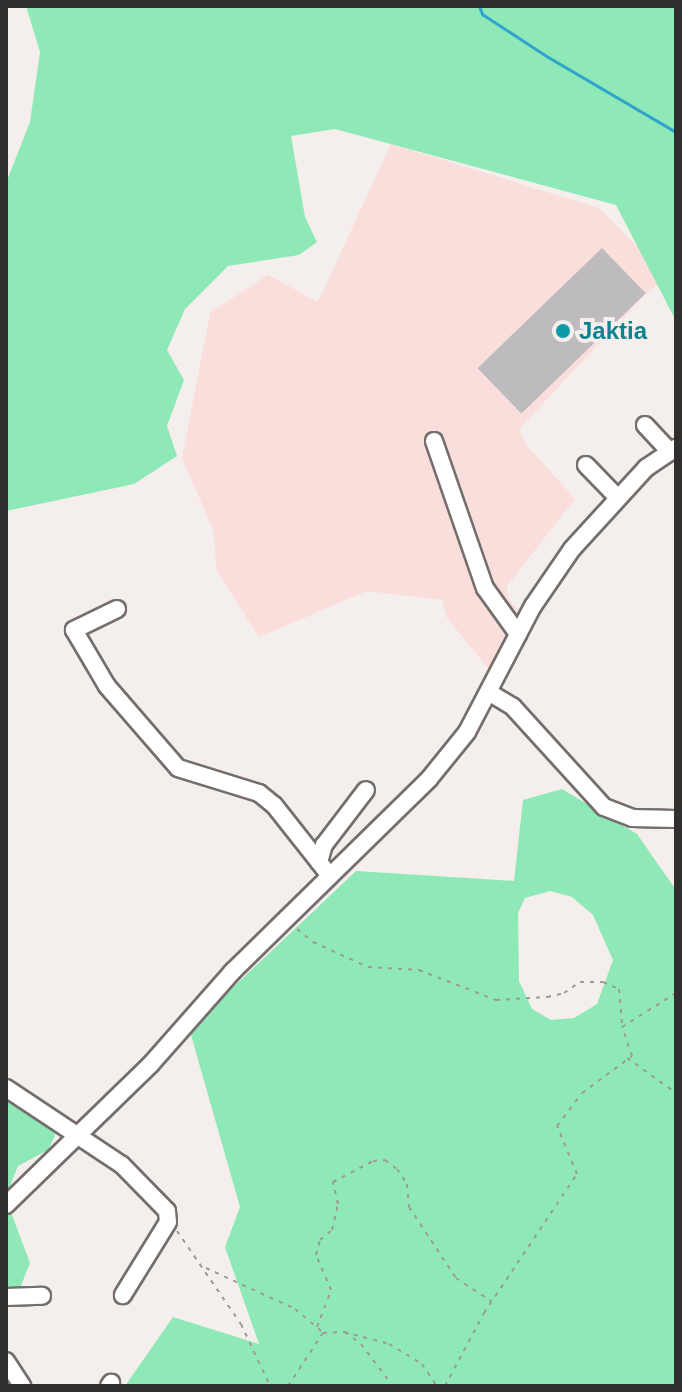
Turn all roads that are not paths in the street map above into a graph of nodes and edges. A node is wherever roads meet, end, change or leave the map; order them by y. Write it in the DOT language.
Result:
graph roads {
  1 [pos="645,425"];
  2 [pos="434,441"];
  3 [pos="673,450"];
  4 [pos="586,465"];
  5 [pos="618,498"];
  6 [pos="117,609"];
  7 [pos="518,634"];
  8 [pos="490,693"];
  9 [pos="366,790"];
  10 [pos="676,819"];
  11 [pos="319,862"];
  12 [pos="330,876"];
  13 [pos="6,1088"];
  14 [pos="81,1135"];
  15 [pos="6,1205"];
  16 [pos="123,1295"];
  17 [pos="42,1296"];
  18 [pos="6,1297"];
  19 [pos="6,1361"];
  20 [pos="22,1386"];
  1 -- 3 [label="street"];
  2 -- 7 [label="street"];
  3 -- 5 [label="street"];
  4 -- 5 [label="street"];
  5 -- 7 [label="street"];
  6 -- 11 [label="street"];
  7 -- 8 [label="street"];
  8 -- 10 [label="street"];
  8 -- 12 [label="street"];
  9 -- 11 [label="street"];
  11 -- 12 [label="street"];
  12 -- 14 [label="street"];
  13 -- 14 [label="street"];
  14 -- 15 [label="street"];
  14 -- 16 [label="street"];
  17 -- 18 [label="street"];
  19 -- 20 [label="street"];
}
